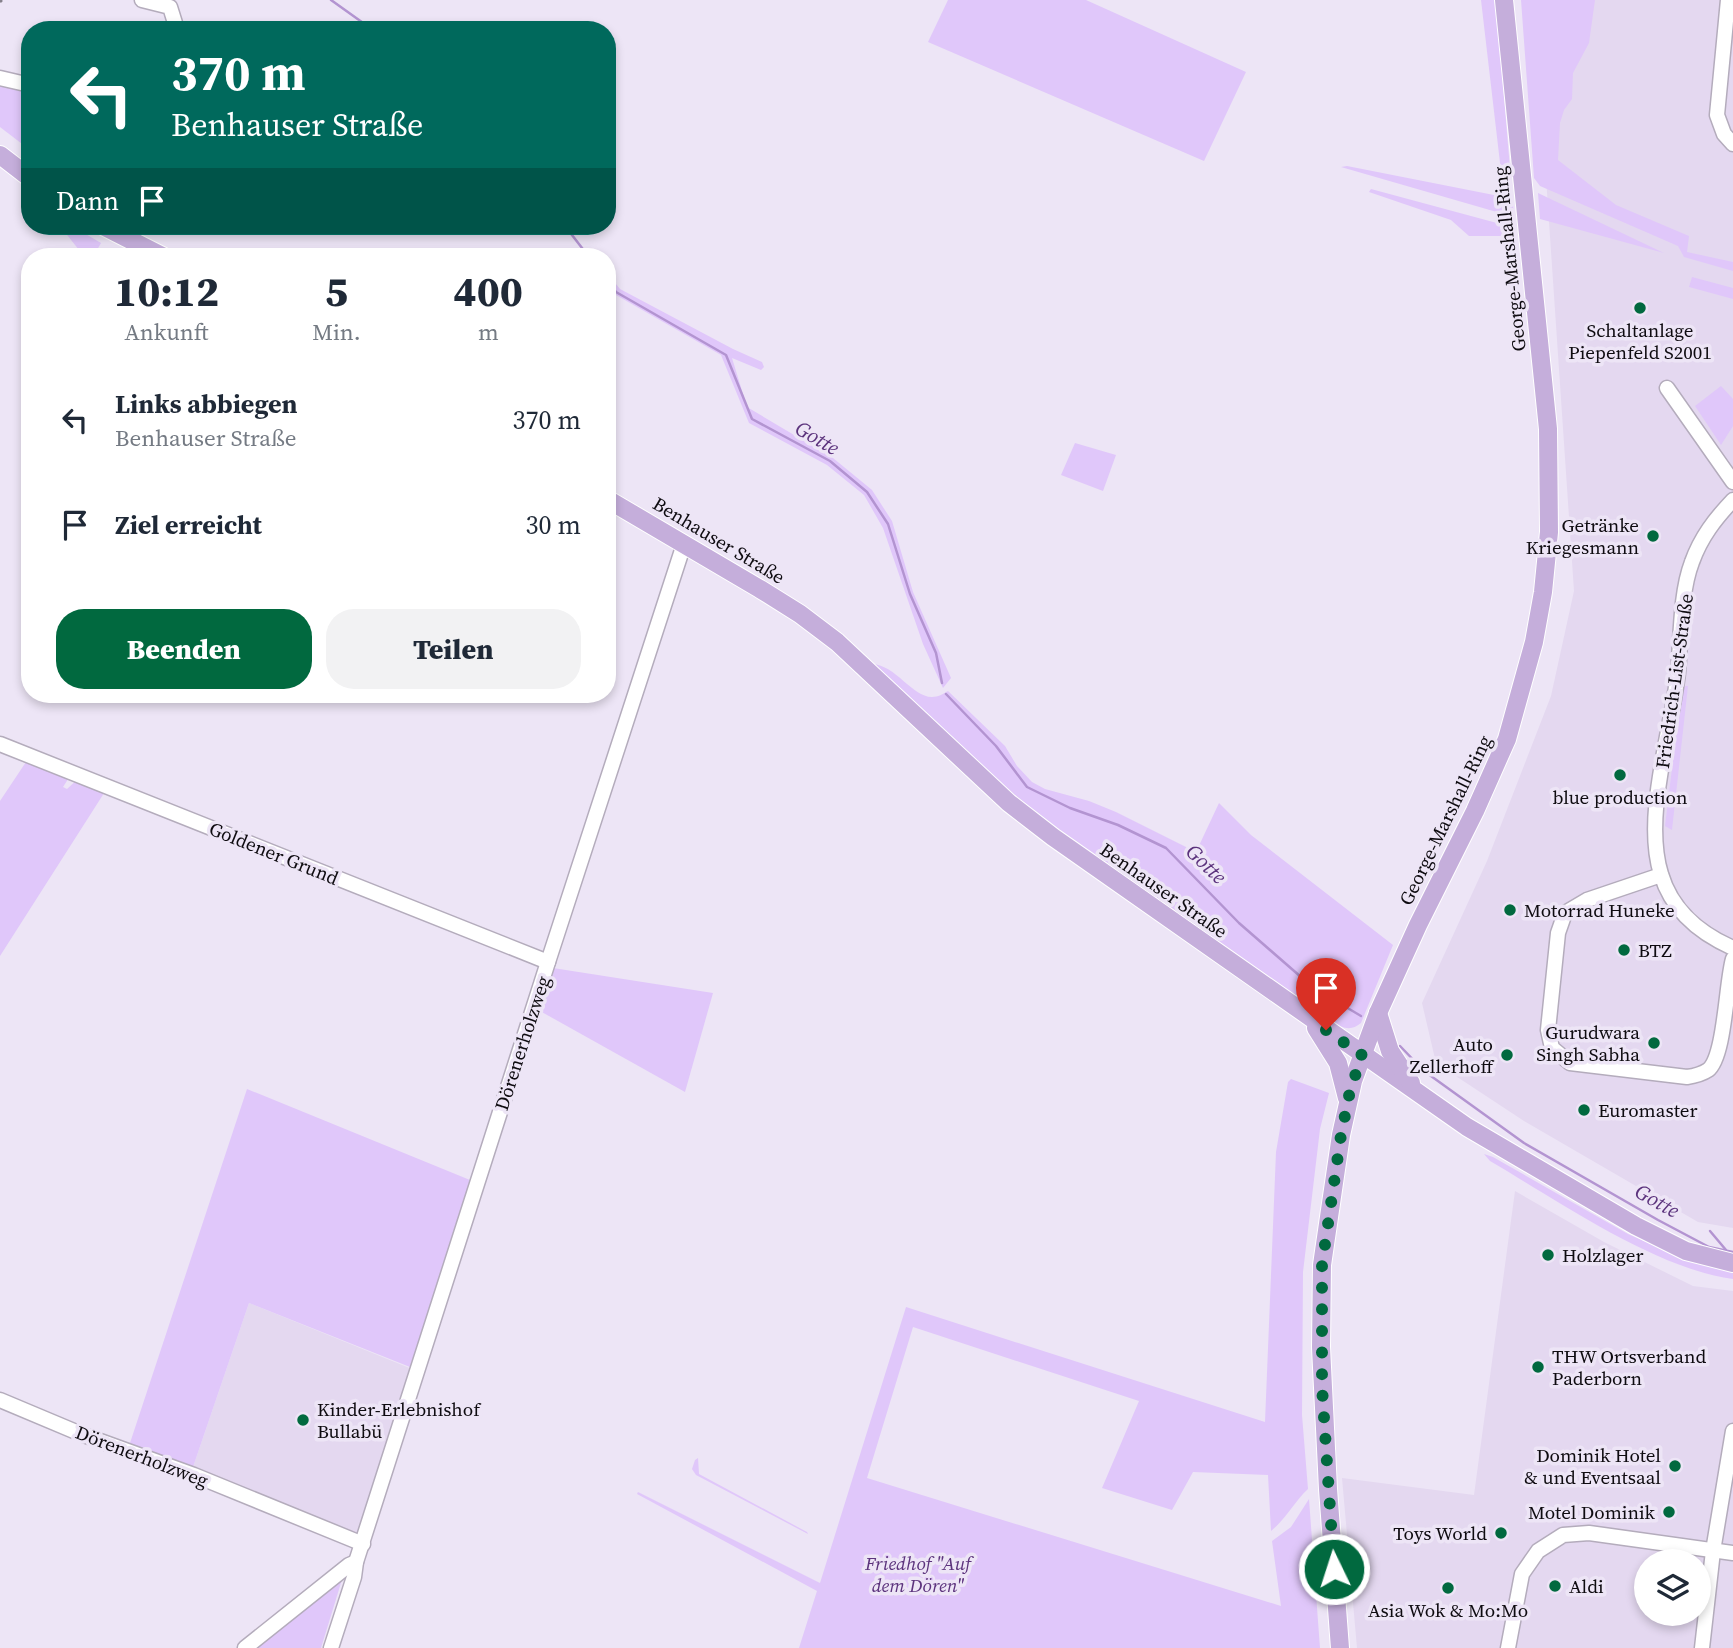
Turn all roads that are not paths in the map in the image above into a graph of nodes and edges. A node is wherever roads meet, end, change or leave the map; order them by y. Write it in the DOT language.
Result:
graph roads {
  1 [pos="142,0"];
  2 [pos="1504,0"];
  3 [pos="1728,0"];
  4 [pos="174,21"];
  5 [pos="0,78"];
  6 [pos="21,83"];
  7 [pos="1733,145"];
  8 [pos="0,155"];
  9 [pos="21,172"];
  10 [pos="127,235"];
  11 [pos="148,248"];
  12 [pos="1667,388"];
  13 [pos="1733,482"];
  14 [pos="1733,500"];
  15 [pos="616,504"];
  16 [pos="684,544"];
  17 [pos="0,744"];
  18 [pos="1661,875"];
  19 [pos="1733,948"];
  20 [pos="1733,959"];
  21 [pos="548,962"];
  22 [pos="1378,1013"];
  23 [pos="1307,1017"];
  24 [pos="1362,1055"];
  25 [pos="1419,1094"];
  26 [pos="1348,1100"];
  27 [pos="1733,1263"];
  28 [pos="0,1400"];
  29 [pos="1733,1431"];
  30 [pos="363,1544"];
  31 [pos="1713,1551"];
  32 [pos="1733,1553"];
  33 [pos="356,1562"];
  34 [pos="245,1648"];
  35 [pos="331,1648"];
  36 [pos="1340,1648"];
  37 [pos="1508,1648"];
  38 [pos="1702,1648"];
  1 -- 4 [label="street"];
  2 -- 22 [label="main road, George-Marshall-Ring"];
  3 -- 7 [label="street"];
  5 -- 6 [label="street"];
  8 -- 9 [label="main road"];
  10 -- 11 [label="main road"];
  12 -- 13 [label="street"];
  14 -- 18 [label="street, Friedrich-List-Straße"];
  15 -- 16 [label="main road, Benhauser Straße"];
  16 -- 21 [label="street, Dörenerholzweg"];
  16 -- 23 [label="main road, Benhauser Straße"];
  17 -- 21 [label="street, Goldener Grund"];
  18 -- 19 [label="street, Friedrich-List-Straße"];
  18 -- 20 [label="street"];
  21 -- 30 [label="street, Dörenerholzweg"];
  22 -- 24 [label="main road, George-Marshall-Ring"];
  22 -- 25 [label="main road"];
  23 -- 24 [label="main road, Benhauser Straße"];
  23 -- 26 [label="main road"];
  24 -- 25 [label="main road, Benhauser Straße"];
  24 -- 26 [label="main road, George-Marshall-Ring"];
  25 -- 27 [label="main road, Benhauser Straße"];
  26 -- 36 [label="main road, George-Marshall-Ring"];
  28 -- 30 [label="street, Dörenerholzweg"];
  29 -- 31 [label="street"];
  30 -- 33 [label="street, Dörenerholzweg"];
  31 -- 32 [label="street"];
  31 -- 37 [label="street"];
  31 -- 38 [label="street"];
  33 -- 34 [label="street"];
  33 -- 35 [label="street, Dörenerholzweg"];
}
